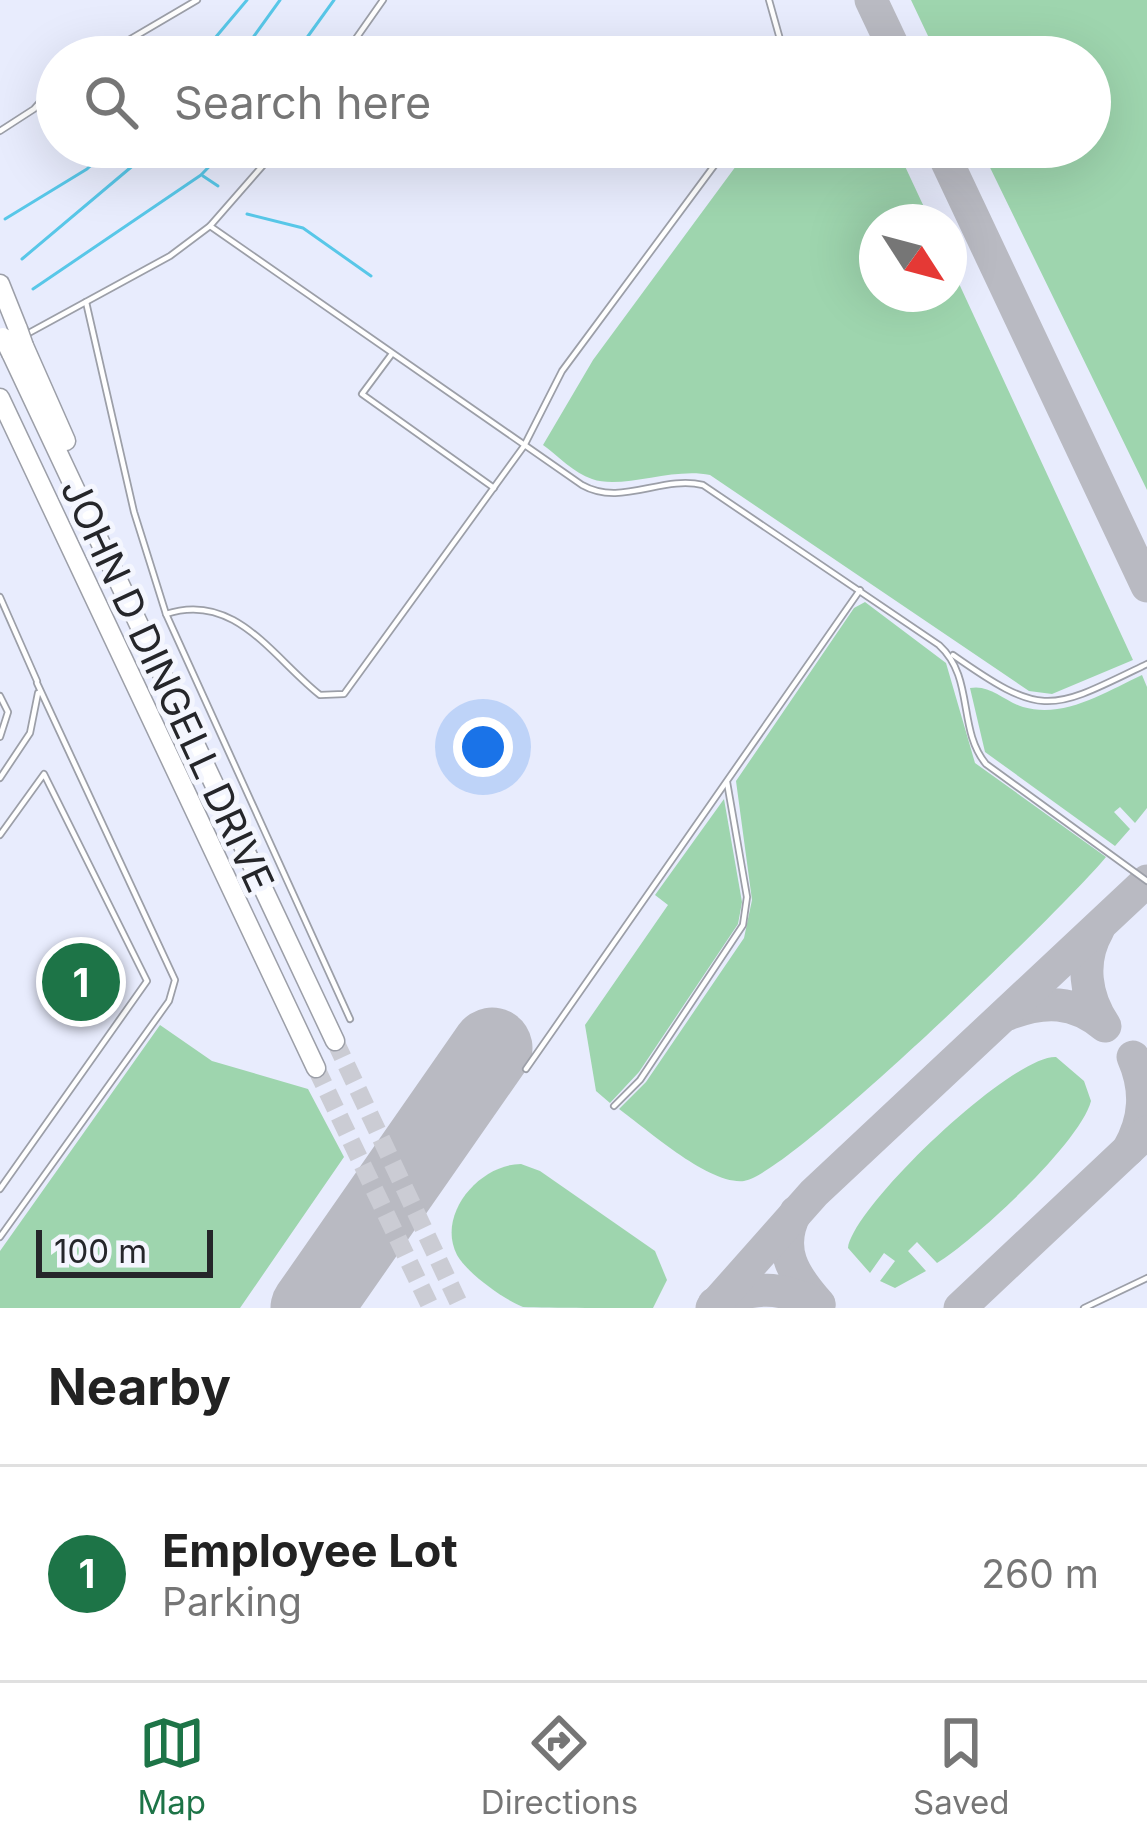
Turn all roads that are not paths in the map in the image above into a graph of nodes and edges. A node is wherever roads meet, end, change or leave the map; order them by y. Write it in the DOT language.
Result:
graph roads {
  1 [pos="197,0"];
  2 [pos="382,0"];
  3 [pos="769,0"];
  4 [pos="136,36"];
  5 [pos="357,36"];
  6 [pos="778,36"];
  7 [pos="36,107"];
  8 [pos="0,131"];
  9 [pos="261,168"];
  10 [pos="712,168"];
  11 [pos="210,226"];
  12 [pos="0,284"];
  13 [pos="86,302"];
  14 [pos="9,341"];
  15 [pos="392,353"];
  16 [pos="0,398"];
  17 [pos="524,446"];
  18 [pos="494,488"];
  19 [pos="860,590"];
  20 [pos="0,597"];
  21 [pos="166,614"];
  22 [pos="939,645"];
  23 [pos="1147,664"];
  24 [pos="37,683"];
  25 [pos="0,696"];
  26 [pos="0,737"];
  27 [pos="0,778"];
  28 [pos="727,782"];
  29 [pos="0,835"];
  30 [pos="1147,881"];
  31 [pos="350,1019"];
  32 [pos="335,1041"];
  33 [pos="316,1068"];
  34 [pos="526,1069"];
  35 [pos="614,1106"];
  36 [pos="0,1189"];
  37 [pos="0,1237"];
  38 [pos="1147,1278"];
  39 [pos="1084,1308"];
  1 -- 4 [label="lane"];
  2 -- 5 [label="lane"];
  3 -- 6 [label="lane"];
  7 -- 8 [label="lane"];
  9 -- 11 [label="lane"];
  10 -- 17 [label="lane"];
  11 -- 13 [label="lane"];
  11 -- 15 [label="lane"];
  12 -- 14 [label="highway, JOHN D DINGELL DRIVE"];
  13 -- 14 [label="lane"];
  13 -- 21 [label="lane"];
  14 -- 32 [label="highway, JOHN D DINGELL DRIVE"];
  15 -- 17 [label="lane"];
  15 -- 18 [label="lane"];
  16 -- 33 [label="highway, JOHN D DINGELL DRIVE"];
  17 -- 18 [label="lane"];
  17 -- 19 [label="lane"];
  18 -- 21 [label="lane"];
  19 -- 22 [label="lane"];
  19 -- 28 [label="lane"];
  20 -- 24 [label="lane"];
  21 -- 31 [label="lane"];
  22 -- 23 [label="lane"];
  22 -- 30 [label="lane"];
  24 -- 27 [label="lane"];
  24 -- 37 [label="lane"];
  25 -- 26 [label="lane"];
  28 -- 34 [label="lane"];
  28 -- 35 [label="lane"];
  29 -- 36 [label="lane"];
  38 -- 39 [label="lane"];
}
